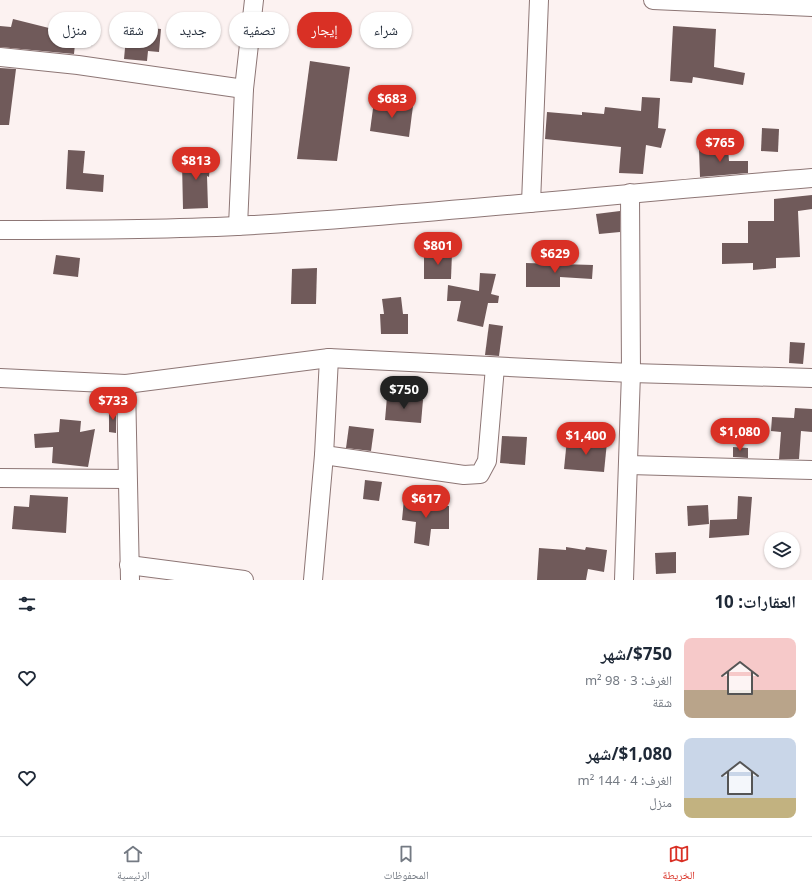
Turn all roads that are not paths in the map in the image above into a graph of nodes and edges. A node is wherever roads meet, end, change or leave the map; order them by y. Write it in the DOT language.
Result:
graph roads {
  1 [pos="254,0"];
  2 [pos="538,0"];
  3 [pos="653,0"];
  4 [pos="812,7"];
  5 [pos="0,57"];
  6 [pos="244,89"];
  7 [pos="812,178"];
  8 [pos="630,193"];
  9 [pos="531,203"];
  10 [pos="238,226"];
  11 [pos="0,230"];
  12 [pos="330,358"];
  13 [pos="495,367"];
  14 [pos="631,373"];
  15 [pos="0,378"];
  16 [pos="812,378"];
  17 [pos="126,384"];
  18 [pos="324,455"];
  19 [pos="629,465"];
  20 [pos="812,470"];
  21 [pos="0,478"];
  22 [pos="127,479"];
  23 [pos="130,573"];
  24 [pos="244,580"];
  25 [pos="313,580"];
  26 [pos="624,580"];
  1 -- 6 [label="street"];
  2 -- 9 [label="street"];
  3 -- 4 [label="street"];
  5 -- 6 [label="street"];
  6 -- 10 [label="street"];
  7 -- 8 [label="street"];
  8 -- 9 [label="street"];
  8 -- 14 [label="street"];
  9 -- 10 [label="street"];
  10 -- 11 [label="street"];
  12 -- 13 [label="street"];
  12 -- 17 [label="street"];
  12 -- 18 [label="street"];
  13 -- 14 [label="street"];
  13 -- 18 [label="street"];
  14 -- 16 [label="street"];
  14 -- 19 [label="street"];
  15 -- 17 [label="street"];
  17 -- 22 [label="street"];
  18 -- 25 [label="street"];
  19 -- 20 [label="street"];
  19 -- 26 [label="street"];
  21 -- 22 [label="street"];
  22 -- 23 [label="street"];
  23 -- 24 [label="street"];
}
